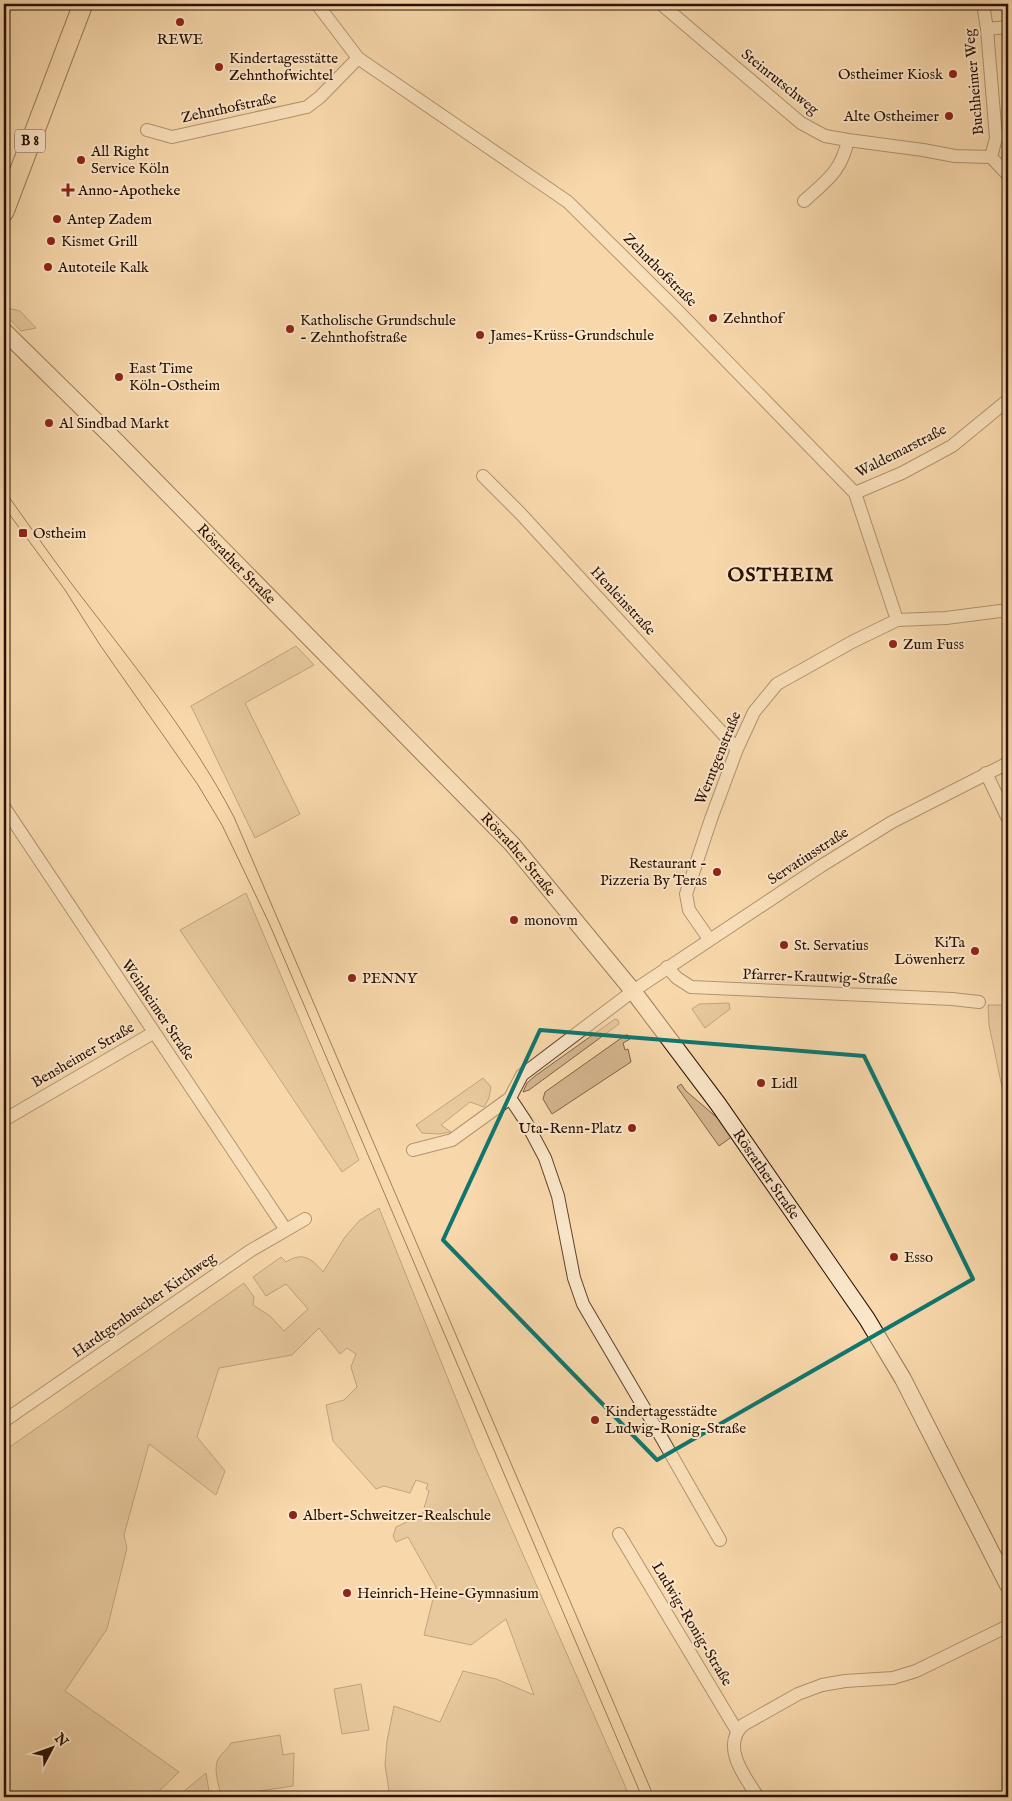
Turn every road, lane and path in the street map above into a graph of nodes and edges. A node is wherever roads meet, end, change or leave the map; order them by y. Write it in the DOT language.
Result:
graph roads {
  1 [pos="83,4"];
  2 [pos="317,4"];
  3 [pos="661,4"];
  4 [pos="983,4"];
  5 [pos="1008,27"];
  6 [pos="987,29"];
  7 [pos="358,58"];
  8 [pos="148,130"];
  9 [pos="848,140"];
  10 [pos="991,157"];
  11 [pos="1008,175"];
  12 [pos="804,201"];
  13 [pos="4,212"];
  14 [pos="4,331"];
  15 [pos="4,350"];
  16 [pos="28,355"];
  17 [pos="1008,400"];
  18 [pos="483,476"];
  19 [pos="855,493"];
  20 [pos="1008,610"];
  21 [pos="897,620"];
  22 [pos="737,750"];
  23 [pos="1008,762"];
  24 [pos="986,773"];
  25 [pos="4,807"];
  26 [pos="1008,819"];
  27 [pos="709,939"];
  28 [pos="667,967"];
  29 [pos="633,991"];
  30 [pos="979,1002"];
  31 [pos="153,1033"];
  32 [pos="510,1098"];
  33 [pos="4,1120"];
  34 [pos="413,1150"];
  35 [pos="305,1219"];
  36 [pos="286,1230"];
  37 [pos="4,1421"];
  38 [pos="620,1534"];
  39 [pos="720,1540"];
  40 [pos="1008,1585"];
  41 [pos="1008,1626"];
  42 [pos="737,1731"];
  43 [pos="758,1797"];
  1 -- 13 [label="main road, B 8"];
  2 -- 7 [label="street, Zehnthofstraße"];
  3 -- 9 [label="street, Steinrutschweg"];
  4 -- 6 [label="street, Buchheimer Weg"];
  5 -- 6 [label="street"];
  6 -- 10 [label="street, Buchheimer Weg"];
  7 -- 8 [label="street, Zehnthofstraße"];
  7 -- 19 [label="street, Zehnthofstraße"];
  9 -- 10 [label="street, Steinrutschweg"];
  9 -- 12 [label="street"];
  10 -- 11 [label="street"];
  14 -- 16 [label="main road, Rösrather Straße"];
  15 -- 16 [label="main road"];
  16 -- 29 [label="main road, Rösrather Straße"];
  17 -- 19 [label="street, Waldemarstraße"];
  18 -- 22 [label="street, Henleinstraße"];
  19 -- 21 [label="street, Zehnthofstraße"];
  20 -- 21 [label="street, Werntgenstraße"];
  21 -- 22 [label="street, Werntgenstraße"];
  22 -- 27 [label="street, Werntgenstraße"];
  23 -- 24 [label="street, Servatiusstraße"];
  24 -- 26 [label="street"];
  24 -- 27 [label="street, Servatiusstraße"];
  25 -- 31 [label="street, Weinheimer Straße"];
  27 -- 28 [label="street, Servatiusstraße"];
  28 -- 29 [label="street, Servatiusstraße"];
  28 -- 30 [label="street, Pfarrer-Krautwig-Straße"];
  29 -- 32 [label="street"];
  29 -- 40 [label="main road, Rösrather Straße"];
  31 -- 33 [label="street, Bensheimer Straße"];
  31 -- 36 [label="street, Weinheimer Straße"];
  32 -- 34 [label="street"];
  32 -- 39 [label="street"];
  35 -- 36 [label="street, Hardtgenbuscher Kirchweg"];
  36 -- 37 [label="street, Hardtgenbuscher Kirchweg"];
  38 -- 42 [label="street, Ludwig-Ronig-Straße"];
  41 -- 42 [label="street"];
  42 -- 43 [label="street"];
}
